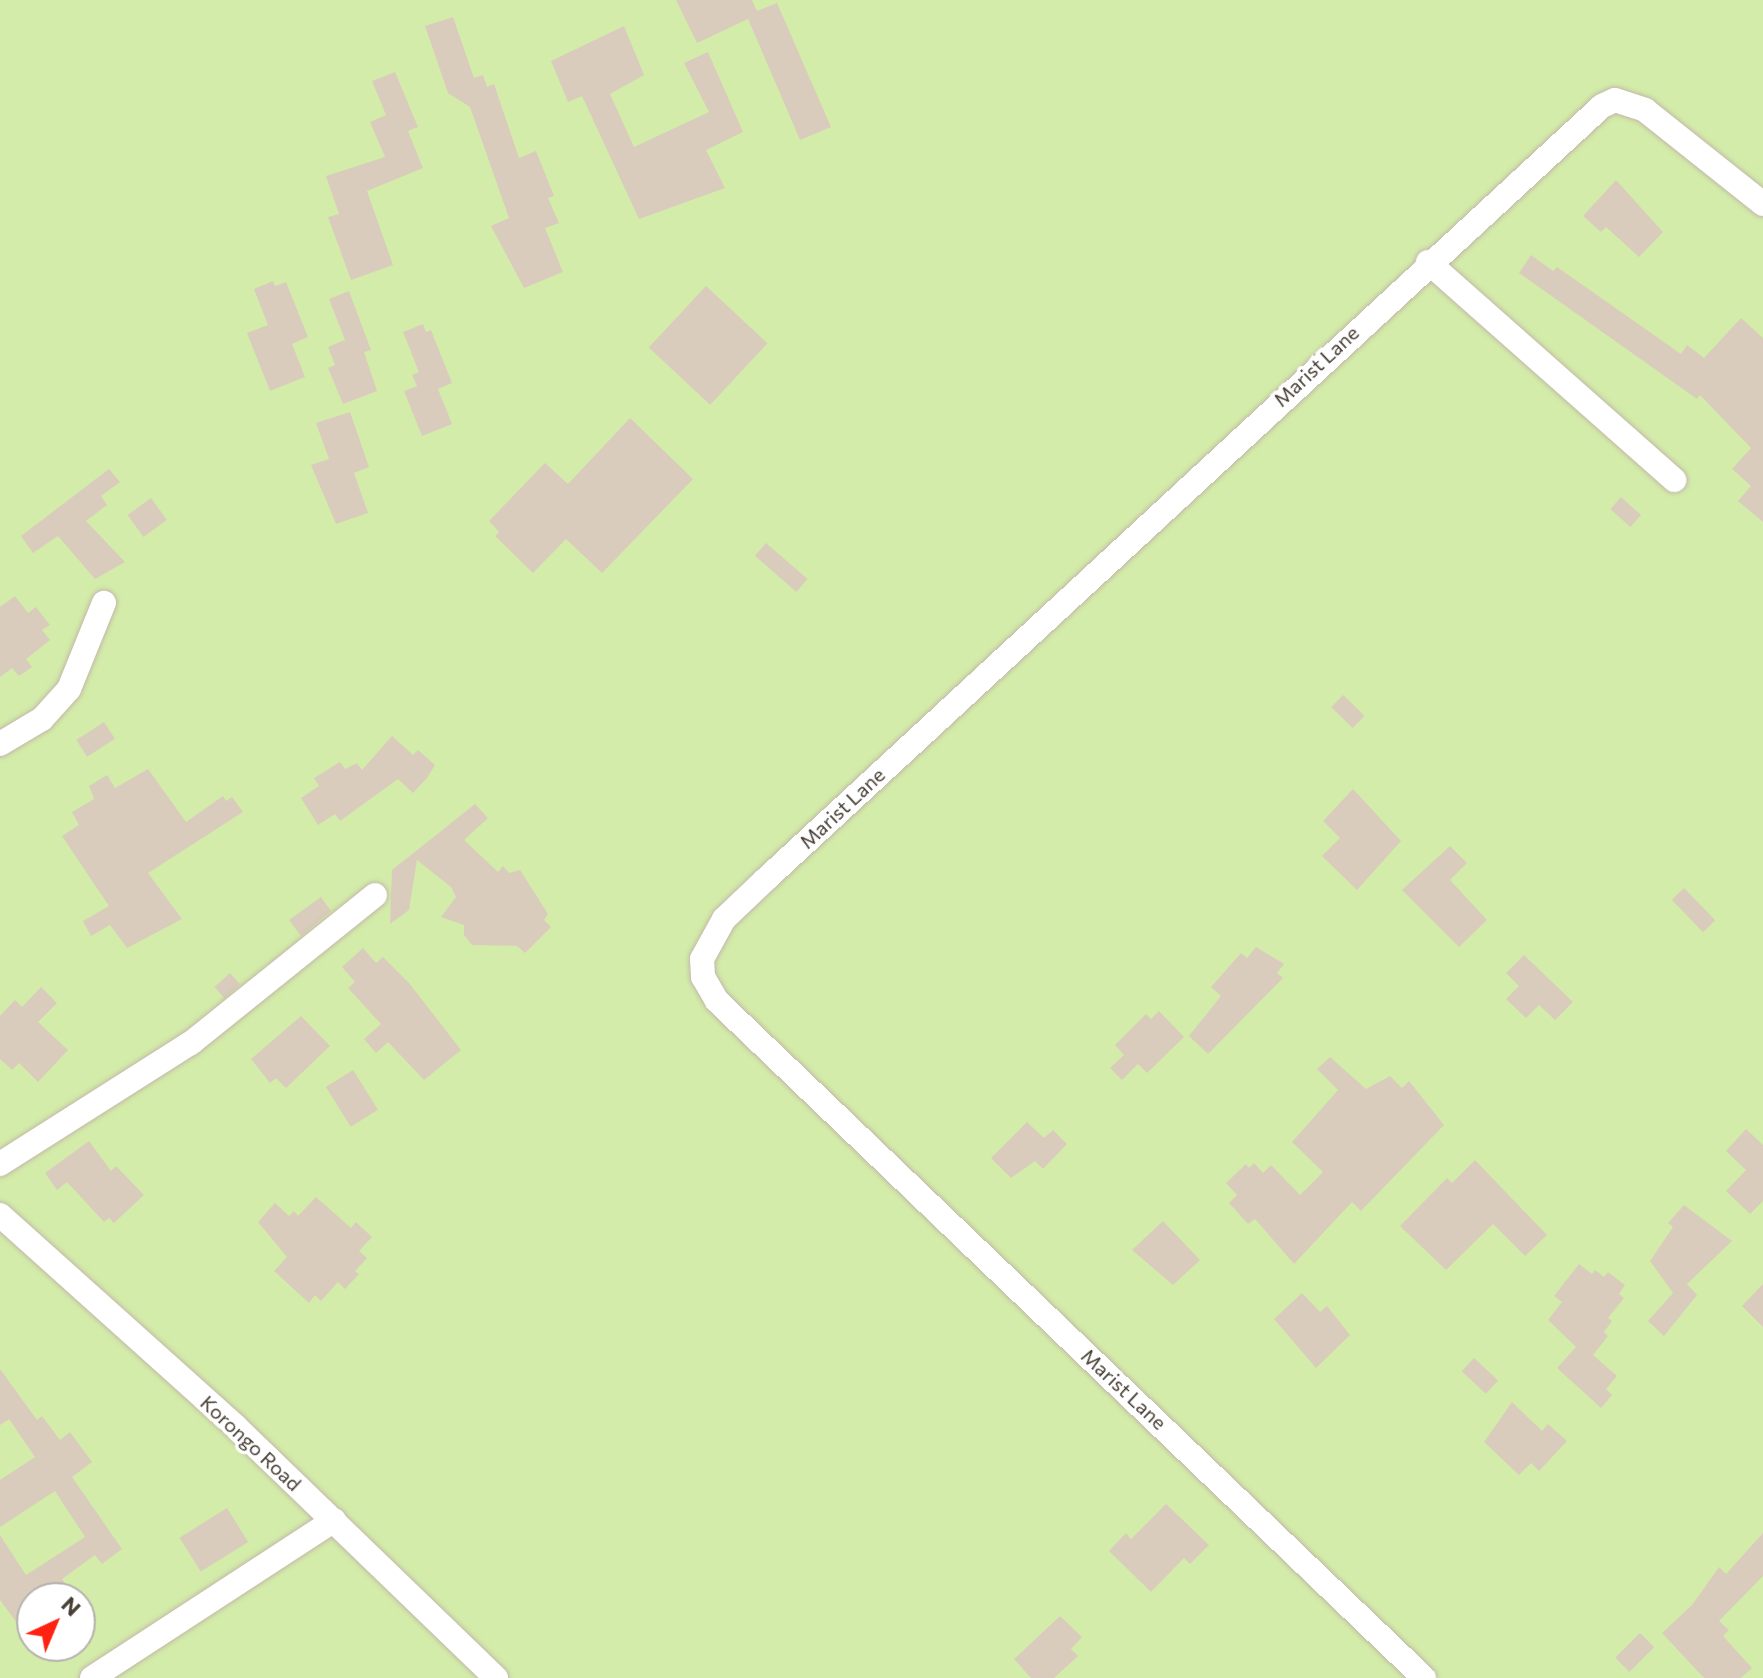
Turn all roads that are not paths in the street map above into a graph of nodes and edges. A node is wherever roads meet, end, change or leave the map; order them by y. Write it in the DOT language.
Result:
graph roads {
  1 [pos="1763,204"];
  2 [pos="1428,262"];
  3 [pos="1674,480"];
  4 [pos="104,603"];
  5 [pos="0,744"];
  6 [pos="375,895"];
  7 [pos="0,1164"];
  8 [pos="0,1215"];
  9 [pos="334,1520"];
  10 [pos="92,1678"];
  11 [pos="496,1678"];
  12 [pos="1424,1678"];
  1 -- 2 [label="street, Marist Lane"];
  2 -- 3 [label="street"];
  2 -- 12 [label="street, Marist Lane"];
  4 -- 5 [label="street"];
  6 -- 7 [label="street"];
  8 -- 9 [label="street, Korongo Road"];
  9 -- 10 [label="street"];
  9 -- 11 [label="street, Korongo Road"];
}
